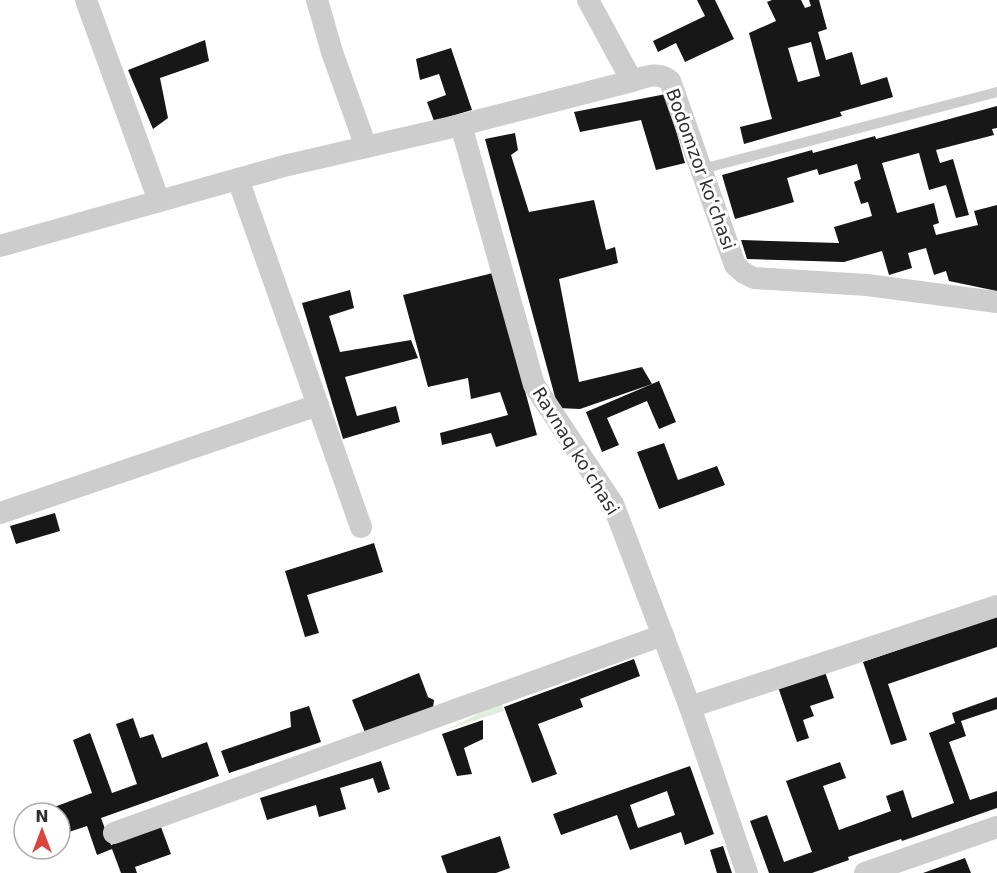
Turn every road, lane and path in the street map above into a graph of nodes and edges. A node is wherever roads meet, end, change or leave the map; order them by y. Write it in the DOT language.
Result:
graph roads {
  1 [pos="86,0"];
  2 [pos="317,0"];
  3 [pos="588,0"];
  4 [pos="632,81"];
  5 [pos="997,92"];
  6 [pos="461,125"];
  7 [pos="366,147"];
  8 [pos="702,169"];
  9 [pos="238,179"];
  10 [pos="159,201"];
  11 [pos="0,246"];
  12 [pos="997,302"];
  13 [pos="318,405"];
  14 [pos="0,513"];
  15 [pos="361,527"];
  16 [pos="997,606"];
  17 [pos="663,636"];
  18 [pos="690,707"];
  19 [pos="997,827"];
  20 [pos="114,833"];
  21 [pos="747,873"];
  22 [pos="865,873"];
  1 -- 10 [label="street"];
  2 -- 7 [label="street"];
  3 -- 4 [label="street"];
  4 -- 6 [label="street, Bodomzor koʻchasi"];
  4 -- 8 [label="street, Bodomzor koʻchasi"];
  5 -- 8 [label="lane"];
  6 -- 7 [label="street, Bodomzor koʻchasi"];
  6 -- 17 [label="street, Ravnaq koʻchasi"];
  7 -- 9 [label="street, Bodomzor koʻchasi"];
  8 -- 12 [label="street, Bodomzor koʻchasi"];
  9 -- 10 [label="street, Bodomzor koʻchasi"];
  9 -- 13 [label="street"];
  10 -- 11 [label="street, Bodomzor koʻchasi"];
  13 -- 14 [label="street"];
  13 -- 15 [label="street"];
  16 -- 18 [label="street"];
  17 -- 18 [label="street, Ravnaq koʻchasi"];
  17 -- 20 [label="street"];
  18 -- 21 [label="street, Ravnaq koʻchasi"];
  19 -- 22 [label="street"];
}
